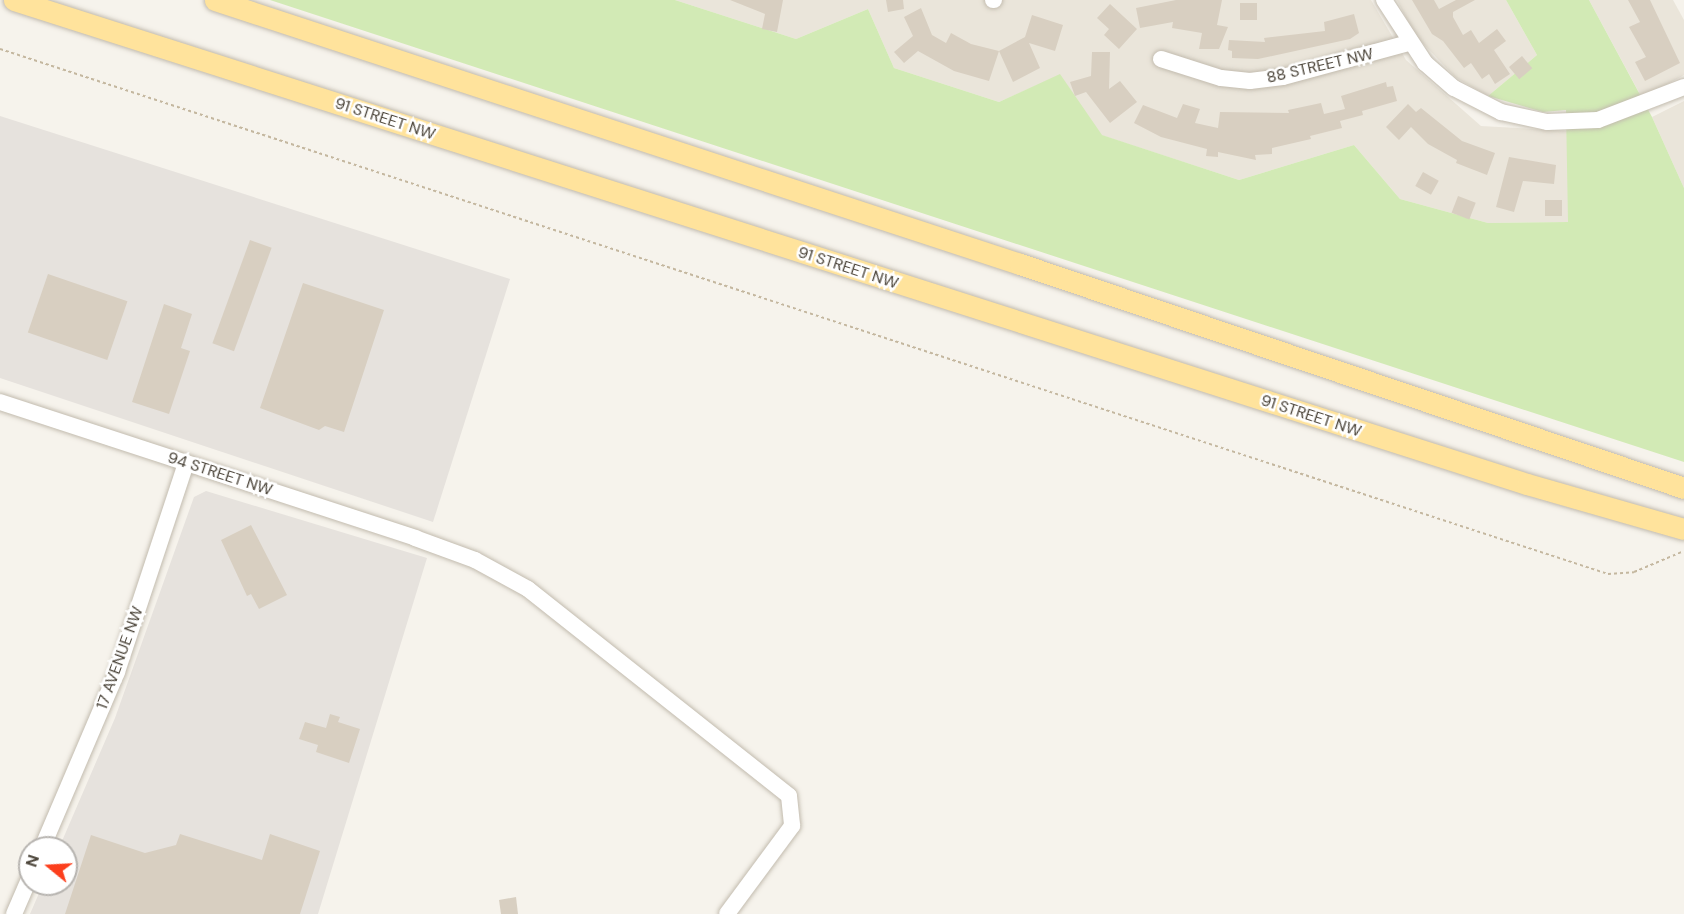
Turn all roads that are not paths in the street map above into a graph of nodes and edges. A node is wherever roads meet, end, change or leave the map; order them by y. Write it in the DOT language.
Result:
graph roads {
  1 [pos="14,0"];
  2 [pos="215,0"];
  3 [pos="1384,0"];
  4 [pos="1408,43"];
  5 [pos="1161,59"];
  6 [pos="1684,87"];
  7 [pos="0,402"];
  8 [pos="186,463"];
  9 [pos="1684,488"];
  10 [pos="1684,529"];
  11 [pos="47,836"];
  12 [pos="22,896"];
  13 [pos="14,914"];
  14 [pos="727,914"];
  1 -- 10 [label="main road, 91 STREET NW"];
  2 -- 9 [label="main road"];
  3 -- 4 [label="street"];
  4 -- 5 [label="street, 88 STREET NW"];
  4 -- 6 [label="street"];
  7 -- 8 [label="street, 94 STREET NW"];
  8 -- 11 [label="street, 17 AVENUE NW"];
  8 -- 14 [label="street, 94 STREET NW"];
  12 -- 13 [label="street"];
}
